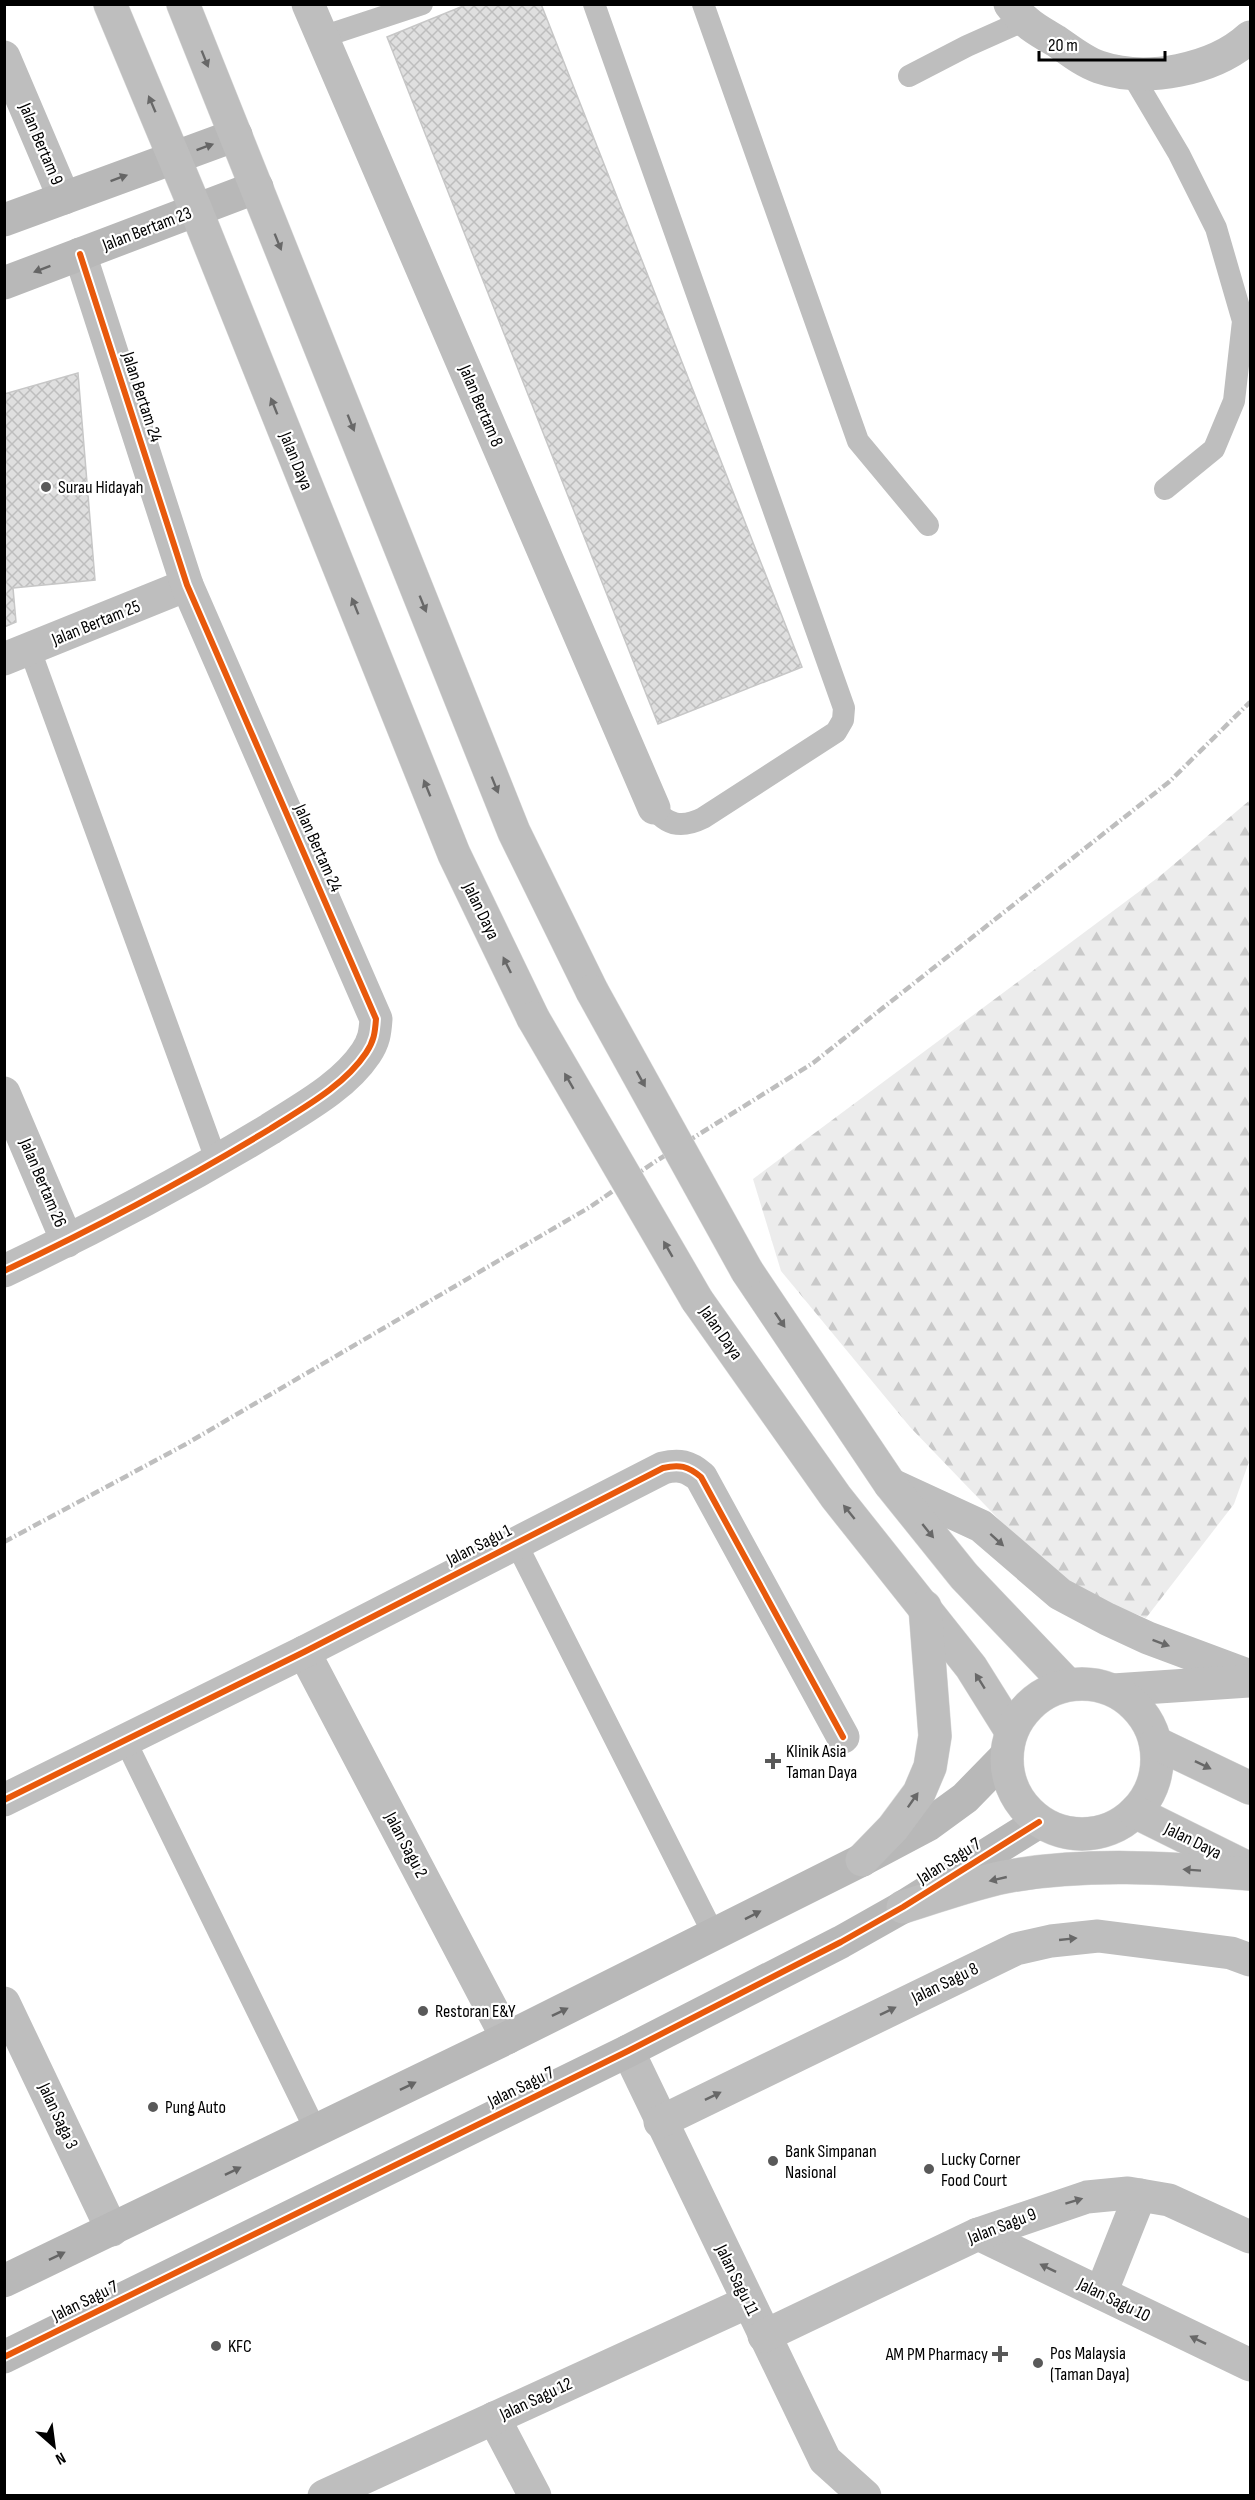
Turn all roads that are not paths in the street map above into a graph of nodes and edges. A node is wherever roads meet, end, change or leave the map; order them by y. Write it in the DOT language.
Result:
graph roads {
  1 [pos="110,4"];
  2 [pos="183,4"];
  3 [pos="308,4"];
  4 [pos="422,4"];
  5 [pos="594,4"];
  6 [pos="703,4"];
  7 [pos="1016,13"];
  8 [pos="1251,36"];
  9 [pos="322,37"];
  10 [pos="4,57"];
  11 [pos="1131,73"];
  12 [pos="909,76"];
  13 [pos="236,135"];
  14 [pos="175,158"];
  15 [pos="257,187"];
  16 [pos="64,198"];
  17 [pos="196,210"];
  18 [pos="4,220"];
  19 [pos="80,254"];
  20 [pos="4,283"];
  21 [pos="1165,489"];
  22 [pos="928,525"];
  23 [pos="186,585"];
  24 [pos="17,654"];
  25 [pos="654,808"];
  26 [pos="4,1093"];
  27 [pos="217,1162"];
  28 [pos="67,1241"];
  29 [pos="4,1271"];
  30 [pos="890,1484"];
  31 [pos="516,1543"];
  32 [pos="925,1607"];
  33 [pos="304,1652"];
  34 [pos="1251,1676"];
  35 [pos="1251,1681"];
  36 [pos="1067,1684"];
  37 [pos="1113,1690"];
  38 [pos="843,1737"];
  39 [pos="125,1740"];
  40 [pos="1008,1743"];
  41 [pos="1156,1743"];
  42 [pos="1251,1788"];
  43 [pos="4,1800"];
  44 [pos="1135,1812"];
  45 [pos="1039,1822"];
  46 [pos="862,1860"];
  47 [pos="1251,1872"];
  48 [pos="903,1907"];
  49 [pos="714,1935"];
  50 [pos="1251,1960"];
  51 [pos="4,2003"];
  52 [pos="507,2038"];
  53 [pos="628,2051"];
  54 [pos="660,2122"];
  55 [pos="316,2131"];
  56 [pos="1140,2195"];
  57 [pos="112,2230"];
  58 [pos="978,2234"];
  59 [pos="1251,2237"];
  60 [pos="4,2281"];
  61 [pos="1101,2293"];
  62 [pos="748,2302"];
  63 [pos="764,2336"];
  64 [pos="4,2357"];
  65 [pos="1251,2366"];
  66 [pos="494,2418"];
  67 [pos="324,2496"];
  68 [pos="535,2496"];
  69 [pos="865,2496"];
  14 -- 1 [label="street, Jalan Daya, one-way"];
  2 -- 13 [label="street, one-way"];
  3 -- 9 [label="street, Jalan Bertam 8"];
  4 -- 9 [label="lane"];
  5 -- 25 [label="lane"];
  6 -- 22 [label="lane"];
  7 -- 11 [label="street"];
  7 -- 12 [label="lane"];
  8 -- 11 [label="street"];
  9 -- 25 [label="street, Jalan Bertam 8"];
  10 -- 16 [label="street, Jalan Bertam 9"];
  11 -- 21 [label="lane"];
  14 -- 13 [label="street, one-way"];
  13 -- 15 [label="street"];
  16 -- 14 [label="street, one-way"];
  14 -- 17 [label="street, Jalan Daya"];
  15 -- 17 [label="street, Jalan Bertam 23"];
  15 -- 30 [label="street, one-way, bridge"];
  16 -- 18 [label="street"];
  17 -- 19 [label="street, Jalan Bertam 23"];
  32 -- 17 [label="street, Jalan Daya, one-way, bridge"];
  19 -- 20 [label="street, Jalan Bertam 23, one-way"];
  19 -- 23 [label="street, Jalan Bertam 24"];
  23 -- 24 [label="street, Jalan Bertam 25"];
  23 -- 27 [label="street, Jalan Bertam 24"];
  24 -- 27 [label="lane"];
  26 -- 28 [label="street, Jalan Bertam 26"];
  27 -- 28 [label="street, Jalan Bertam 24"];
  28 -- 29 [label="street, Jalan Bertam 24"];
  30 -- 34 [label="street, one-way"];
  30 -- 36 [label="street, one-way"];
  31 -- 33 [label="street, Jalan Sagu 1"];
  31 -- 38 [label="street, Jalan Sagu 1"];
  31 -- 49 [label="lane"];
  40 -- 32 [label="street, Jalan Daya, one-way"];
  46 -- 32 [label="street, one-way"];
  33 -- 39 [label="street, Jalan Sagu 1"];
  33 -- 52 [label="street, Jalan Sagu 2"];
  35 -- 37 [label="street"];
  36 -- 37 [label="street"];
  36 -- 40 [label="street"];
  37 -- 41 [label="street"];
  39 -- 43 [label="street, Jalan Sagu 1"];
  39 -- 55 [label="lane"];
  40 -- 45 [label="street"];
  40 -- 46 [label="street"];
  41 -- 42 [label="street, one-way"];
  41 -- 44 [label="street"];
  44 -- 45 [label="street"];
  44 -- 47 [label="street, Jalan Daya"];
  45 -- 48 [label="street, Jalan Sagu 7"];
  49 -- 46 [label="street, one-way"];
  47 -- 48 [label="street, one-way"];
  48 -- 53 [label="street, Jalan Sagu 7"];
  52 -- 49 [label="street, one-way"];
  54 -- 50 [label="street, Jalan Sagu 8, one-way"];
  51 -- 57 [label="street, Jalan Saga 3"];
  55 -- 52 [label="street, one-way"];
  53 -- 54 [label="street, Jalan Sagu 11"];
  53 -- 64 [label="street, Jalan Sagu 7"];
  54 -- 62 [label="street, Jalan Sagu 11"];
  57 -- 55 [label="street, one-way"];
  58 -- 56 [label="street, Jalan Sagu 9, one-way"];
  56 -- 59 [label="street, Jalan Sagu 9"];
  56 -- 61 [label="street"];
  60 -- 57 [label="street, one-way"];
  61 -- 58 [label="street, Jalan Sagu 10, one-way"];
  58 -- 63 [label="street, Jalan Sagu 9"];
  65 -- 61 [label="street, Jalan Sagu 10, one-way"];
  62 -- 63 [label="street, Jalan Sagu 11"];
  62 -- 66 [label="street, Jalan Sagu 12"];
  63 -- 69 [label="street, Jalan Sagu 11"];
  66 -- 67 [label="street, Jalan Sagu 12"];
  66 -- 68 [label="street"];
}
